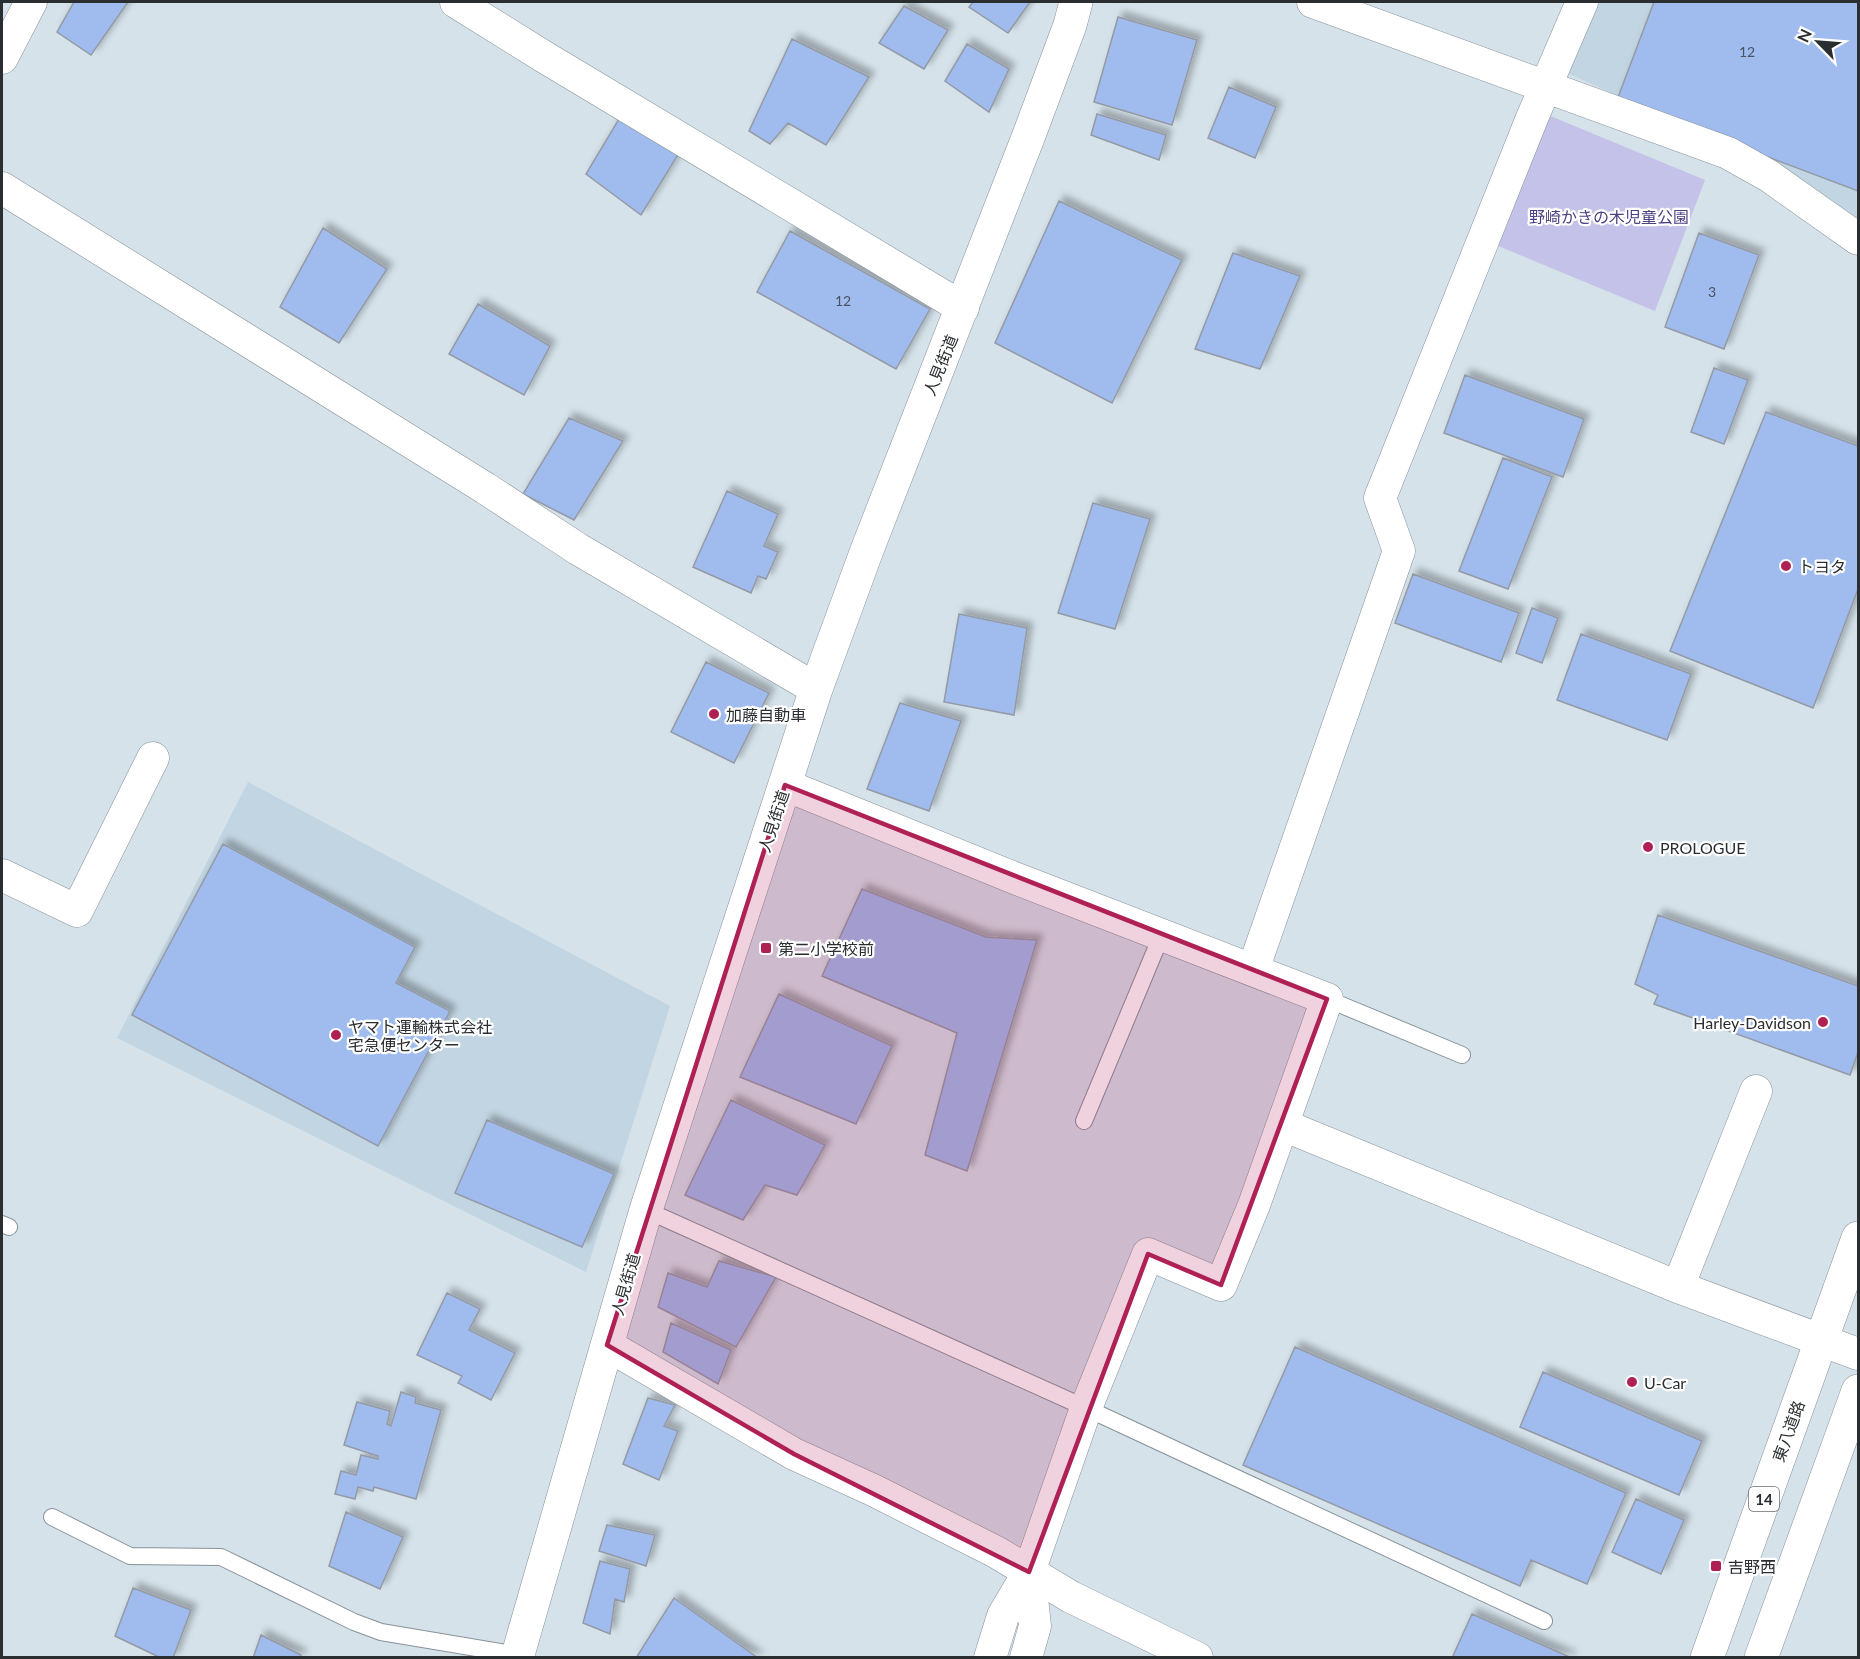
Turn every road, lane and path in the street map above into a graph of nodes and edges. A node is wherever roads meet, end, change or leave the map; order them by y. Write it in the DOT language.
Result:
graph roads {
  1 [pos="31,2"];
  2 [pos="456,2"];
  3 [pos="1076,2"];
  4 [pos="1313,2"];
  5 [pos="1582,2"];
  6 [pos="2,58"];
  7 [pos="1545,85"];
  8 [pos="2,188"];
  9 [pos="1858,239"];
  10 [pos="963,308"];
  11 [pos="816,689"];
  12 [pos="153,758"];
  13 [pos="785,785"];
  14 [pos="2,875"];
  15 [pos="1162,934"];
  16 [pos="1253,970"];
  17 [pos="1327,999"];
  18 [pos="1462,1055"];
  19 [pos="1756,1091"];
  20 [pos="1084,1121"];
  21 [pos="1282,1125"];
  22 [pos="646,1210"];
  23 [pos="1858,1239"];
  24 [pos="1678,1287"];
  25 [pos="1821,1340"];
  26 [pos="607,1345"];
  27 [pos="1858,1354"];
  28 [pos="1858,1391"];
  29 [pos="1086,1408"];
  30 [pos="52,1517"];
  31 [pos="1029,1572"];
  32 [pos="1544,1621"];
  33 [pos="518,1656"];
  34 [pos="990,1658"];
  35 [pos="1026,1658"];
  36 [pos="1197,1658"];
  37 [pos="1707,1658"];
  38 [pos="1761,1658"];
  1 -- 6 [label="street"];
  2 -- 10 [label="street"];
  3 -- 10 [label="main road, 人見街道"];
  4 -- 7 [label="street"];
  5 -- 7 [label="street"];
  7 -- 9 [label="street"];
  7 -- 16 [label="street"];
  8 -- 11 [label="street"];
  10 -- 11 [label="main road, 人見街道"];
  11 -- 13 [label="main road, 人見街道"];
  12 -- 14 [label="street"];
  13 -- 15 [label="street"];
  13 -- 22 [label="main road, 人見街道"];
  15 -- 16 [label="street"];
  15 -- 20 [label="lane"];
  16 -- 17 [label="street"];
  17 -- 18 [label="lane"];
  17 -- 21 [label="street"];
  19 -- 24 [label="street"];
  21 -- 24 [label="street"];
  21 -- 29 [label="street"];
  22 -- 26 [label="main road, 人見街道"];
  22 -- 29 [label="lane"];
  23 -- 25 [label="main road, 東八道路 / 14"];
  24 -- 25 [label="street"];
  25 -- 27 [label="street"];
  25 -- 37 [label="main road, 東八道路 / 14"];
  26 -- 31 [label="street"];
  26 -- 33 [label="main road, 人見街道"];
  28 -- 38 [label="main road"];
  29 -- 31 [label="street"];
  29 -- 32 [label="lane"];
  30 -- 33 [label="lane"];
  31 -- 34 [label="street"];
  31 -- 35 [label="street"];
  31 -- 36 [label="street"];
}
